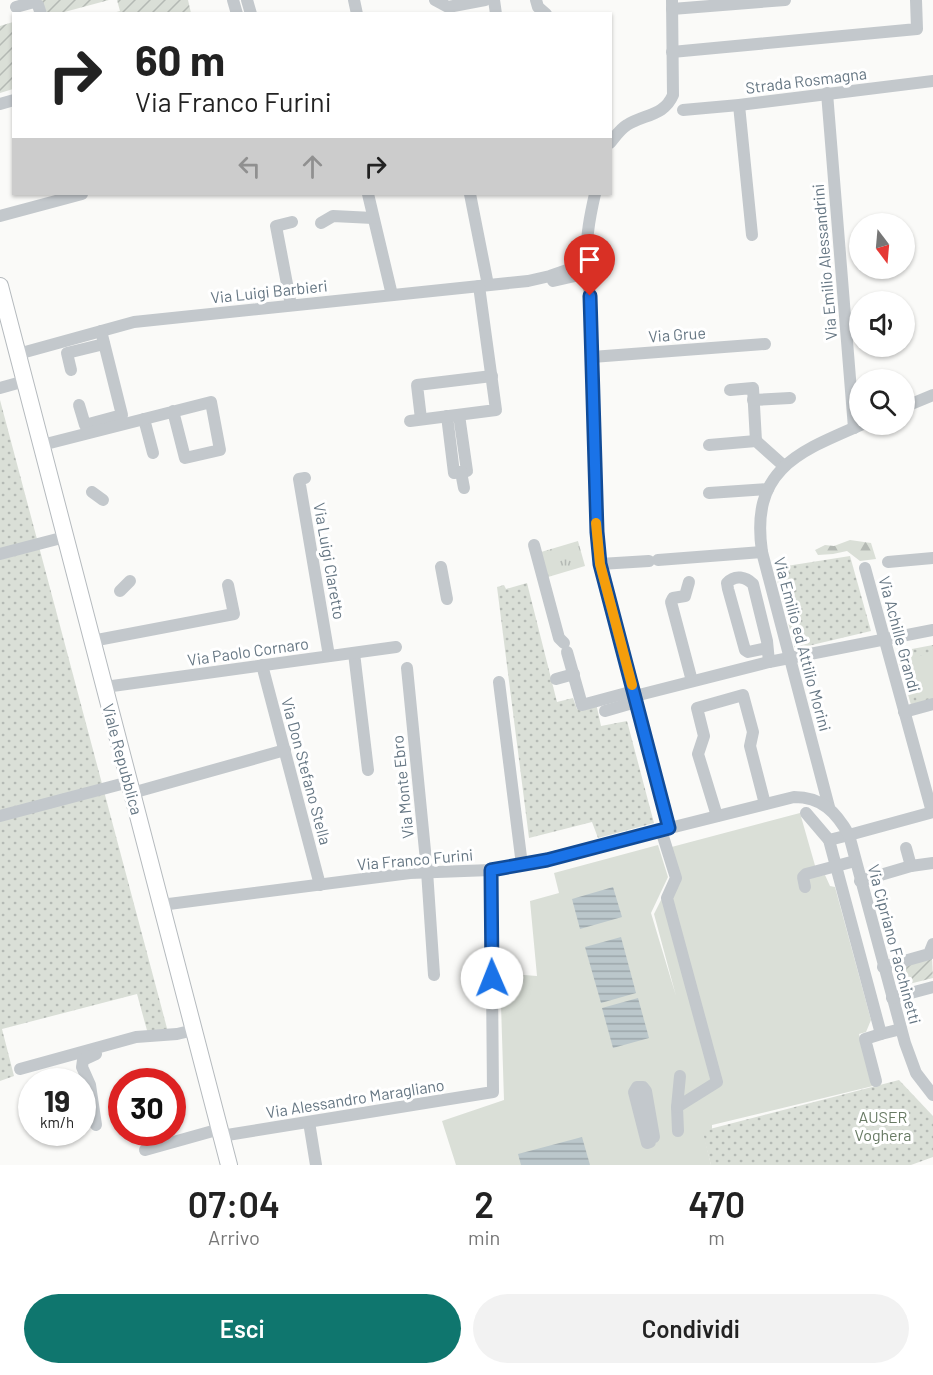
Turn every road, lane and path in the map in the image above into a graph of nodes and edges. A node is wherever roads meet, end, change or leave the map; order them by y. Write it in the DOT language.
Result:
graph roads {
  1 [pos="435,0"];
  2 [pos="485,0"];
  3 [pos="785,0"];
  4 [pos="916,0"];
  5 [pos="686,4"];
  6 [pos="672,5"];
  7 [pos="16,7"];
  8 [pos="40,12"];
  9 [pos="672,52"];
  10 [pos="933,81"];
  11 [pos="827,93"];
  12 [pos="673,95"];
  13 [pos="740,105"];
  14 [pos="683,110"];
  15 [pos="660,112"];
  16 [pos="612,141"];
  17 [pos="78,195"];
  18 [pos="368,195"];
  19 [pos="470,195"];
  20 [pos="595,195"];
  21 [pos="0,216"];
  22 [pos="373,218"];
  23 [pos="292,222"];
  24 [pos="321,223"];
  25 [pos="752,235"];
  26 [pos="580,271"];
  27 [pos="0,286"];
  28 [pos="484,286"];
  29 [pos="392,295"];
  30 [pos="291,305"];
  31 [pos="103,338"];
  32 [pos="765,344"];
  33 [pos="18,354"];
  34 [pos="592,357"];
  35 [pos="853,369"];
  36 [pos="71,370"];
  37 [pos="492,376"];
  38 [pos="25,381"];
  39 [pos="0,388"];
  40 [pos="730,390"];
  41 [pos="933,395"];
  42 [pos="790,398"];
  43 [pos="753,400"];
  44 [pos="915,402"];
  45 [pos="79,405"];
  46 [pos="173,411"];
  47 [pos="453,415"];
  48 [pos="144,419"];
  49 [pos="849,430"];
  50 [pos="756,441"];
  51 [pos="42,445"];
  52 [pos="709,445"];
  53 [pos="153,453"];
  54 [pos="784,466"];
  55 [pos="305,478"];
  56 [pos="464,488"];
  57 [pos="768,489"];
  58 [pos="92,492"];
  59 [pos="710,493"];
  60 [pos="103,500"];
  61 [pos="65,537"];
  62 [pos="534,545"];
  63 [pos="762,552"];
  64 [pos="0,554"];
  65 [pos="933,558"];
  66 [pos="888,562"];
  67 [pos="600,564"];
  68 [pos="441,567"];
  69 [pos="865,568"];
  70 [pos="130,581"];
  71 [pos="689,582"];
  72 [pos="228,585"];
  73 [pos="120,591"];
  74 [pos="447,599"];
  75 [pos="933,630"];
  76 [pos="884,639"];
  77 [pos="92,641"];
  78 [pos="396,647"];
  79 [pos="767,648"];
  80 [pos="354,653"];
  81 [pos="329,656"];
  82 [pos="790,657"];
  83 [pos="769,662"];
  84 [pos="262,665"];
  85 [pos="407,668"];
  86 [pos="574,674"];
  87 [pos="556,679"];
  88 [pos="692,681"];
  89 [pos="499,682"];
  90 [pos="105,687"];
  91 [pos="635,697"];
  92 [pos="933,705"];
  93 [pos="605,711"];
  94 [pos="904,712"];
  95 [pos="285,750"];
  96 [pos="368,771"];
  97 [pos="131,787"];
  98 [pos="765,804"];
  99 [pos="829,807"];
  100 [pos="932,812"];
  101 [pos="806,813"];
  102 [pos="0,816"];
  103 [pos="717,816"];
  104 [pos="665,829"];
  105 [pos="849,835"];
  106 [pos="829,840"];
  107 [pos="906,848"];
  108 [pos="855,861"];
  109 [pos="933,863"];
  110 [pos="522,865"];
  111 [pos="911,866"];
  112 [pos="836,867"];
  113 [pos="491,870"];
  114 [pos="427,872"];
  115 [pos="861,881"];
  116 [pos="320,885"];
  117 [pos="805,887"];
  118 [pos="161,905"];
  119 [pos="933,944"];
  120 [pos="883,967"];
  121 [pos="434,975"];
  122 [pos="933,987"];
  123 [pos="892,998"];
  124 [pos="901,1029"];
  125 [pos="194,1030"];
  126 [pos="880,1034"];
  127 [pos="154,1036"];
  128 [pos="24,1068"];
  129 [pos="82,1068"];
  130 [pos="680,1076"];
  131 [pos="876,1081"];
  132 [pos="932,1093"];
  133 [pos="677,1107"];
  134 [pos="309,1122"];
  135 [pos="678,1131"];
  136 [pos="221,1132"];
  137 [pos="145,1150"];
  138 [pos="229,1165"];
  139 [pos="316,1165"];
  1 -- 2 [label="street"];
  3 -- 5 [label="street"];
  4 -- 9 [label="street"];
  5 -- 6 [label="street"];
  6 -- 9 [label="street"];
  7 -- 8 [label="street"];
  9 -- 12 [label="street"];
  10 -- 11 [label="street, Strada Rosmagna"];
  11 -- 13 [label="street, Strada Rosmagna"];
  11 -- 35 [label="street, Via Emilio Alessandrini"];
  12 -- 14 [label="street"];
  12 -- 15 [label="street"];
  13 -- 14 [label="street, Strada Rosmagna"];
  13 -- 25 [label="street"];
  14 -- 15 [label="street, Strada Rosmagna"];
  15 -- 16 [label="street"];
  17 -- 21 [label="street"];
  18 -- 22 [label="street"];
  19 -- 28 [label="street"];
  20 -- 26 [label="street"];
  22 -- 24 [label="street"];
  22 -- 29 [label="street"];
  23 -- 30 [label="street"];
  26 -- 28 [label="street, Via Luigi Barbieri"];
  26 -- 34 [label="street"];
  27 -- 33 [label="main road, Viale Repubblica"];
  28 -- 29 [label="street, Via Luigi Barbieri"];
  28 -- 37 [label="street"];
  29 -- 30 [label="street, Via Luigi Barbieri"];
  30 -- 31 [label="street, Via Luigi Barbieri"];
  31 -- 33 [label="street, Via Luigi Barbieri"];
  31 -- 36 [label="street"];
  31 -- 45 [label="street"];
  32 -- 34 [label="street, Via Grue"];
  33 -- 38 [label="main road, Viale Repubblica"];
  34 -- 67 [label="street"];
  37 -- 47 [label="street"];
  37 -- 47 [label="street"];
  38 -- 39 [label="street"];
  38 -- 51 [label="main road, Viale Repubblica"];
  40 -- 43 [label="street"];
  41 -- 44 [label="street"];
  42 -- 43 [label="street"];
  43 -- 50 [label="street"];
  46 -- 46 [label="street"];
  46 -- 48 [label="street"];
  47 -- 56 [label="street"];
  48 -- 51 [label="street"];
  48 -- 53 [label="street"];
  49 -- 54 [label="street, Via Emilio ed Attilio Morini"];
  50 -- 52 [label="street"];
  50 -- 54 [label="street"];
  51 -- 61 [label="main road, Viale Repubblica"];
  54 -- 57 [label="street, Via Emilio ed Attilio Morini"];
  55 -- 81 [label="street, Via Luigi Claretto"];
  57 -- 59 [label="street"];
  57 -- 63 [label="street, Via Emilio ed Attilio Morini"];
  58 -- 60 [label="street"];
  61 -- 64 [label="street"];
  61 -- 77 [label="main road, Viale Repubblica"];
  62 -- 86 [label="street"];
  63 -- 67 [label="street"];
  63 -- 82 [label="street, Via Emilio ed Attilio Morini"];
  65 -- 66 [label="street"];
  67 -- 91 [label="street"];
  68 -- 74 [label="street"];
  69 -- 76 [label="street, Via Achille Grandi"];
  70 -- 73 [label="street"];
  71 -- 88 [label="street"];
  72 -- 77 [label="street"];
  75 -- 76 [label="street"];
  76 -- 82 [label="street"];
  76 -- 94 [label="street, Via Achille Grandi"];
  77 -- 90 [label="main road, Viale Repubblica"];
  78 -- 80 [label="street, Via Paolo Cornaro"];
  79 -- 79 [label="street"];
  79 -- 83 [label="street"];
  80 -- 81 [label="street, Via Paolo Cornaro"];
  80 -- 96 [label="street"];
  81 -- 84 [label="street, Via Paolo Cornaro"];
  82 -- 83 [label="street"];
  82 -- 99 [label="street, Via Emilio ed Attilio Morini"];
  83 -- 88 [label="street"];
  84 -- 90 [label="street, Via Paolo Cornaro"];
  84 -- 95 [label="street, Via Don Stefano Stella"];
  85 -- 114 [label="street, Via Monte Ebro"];
  86 -- 87 [label="street"];
  86 -- 91 [label="street"];
  88 -- 91 [label="street"];
  89 -- 110 [label="street"];
  90 -- 97 [label="main road, Viale Repubblica"];
  91 -- 93 [label="street"];
  91 -- 104 [label="street"];
  92 -- 94 [label="street"];
  94 -- 100 [label="street, Via Achille Grandi"];
  95 -- 97 [label="street"];
  95 -- 116 [label="street, Via Don Stefano Stella"];
  97 -- 102 [label="street"];
  97 -- 118 [label="main road, Viale Repubblica"];
  98 -- 99 [label="street, Via Franco Furini"];
  98 -- 103 [label="street, Via Franco Furini"];
  98 -- 103 [label="street"];
  99 -- 105 [label="street"];
  100 -- 105 [label="street"];
  101 -- 106 [label="street"];
  103 -- 104 [label="street, Via Franco Furini"];
  104 -- 110 [label="street, Via Franco Furini"];
  104 -- 133 [label="street"];
  105 -- 106 [label="street"];
  105 -- 108 [label="street, Via Cipriano Facchinetti"];
  106 -- 112 [label="street"];
  107 -- 111 [label="street"];
  108 -- 112 [label="street"];
  108 -- 115 [label="street, Via Cipriano Facchinetti"];
  109 -- 111 [label="street"];
  110 -- 113 [label="street, Via Franco Furini"];
  111 -- 115 [label="street"];
  112 -- 117 [label="street"];
  112 -- 126 [label="street"];
  113 -- 114 [label="street, Via Franco Furini"];
  113 -- 134 [label="street, Via Alessandro Maragliano"];
  114 -- 116 [label="street, Via Franco Furini"];
  114 -- 121 [label="street, Via Monte Ebro"];
  115 -- 120 [label="street, Via Cipriano Facchinetti"];
  116 -- 118 [label="street, Via Franco Furini"];
  118 -- 125 [label="main road, Viale Repubblica"];
  119 -- 120 [label="street"];
  120 -- 123 [label="street, Via Cipriano Facchinetti"];
  122 -- 123 [label="street"];
  123 -- 124 [label="street, Via Cipriano Facchinetti"];
  124 -- 126 [label="street"];
  124 -- 132 [label="street, Via Cipriano Facchinetti"];
  125 -- 127 [label="street"];
  125 -- 136 [label="main road, Viale Repubblica"];
  126 -- 131 [label="street"];
  127 -- 128 [label="street"];
  127 -- 129 [label="street"];
  130 -- 133 [label="street"];
  133 -- 135 [label="street"];
  134 -- 136 [label="street, Via Alessandro Maragliano"];
  134 -- 139 [label="street"];
  136 -- 137 [label="street, Via Alessandro Maragliano"];
  136 -- 138 [label="main road, Viale Repubblica"];
}
